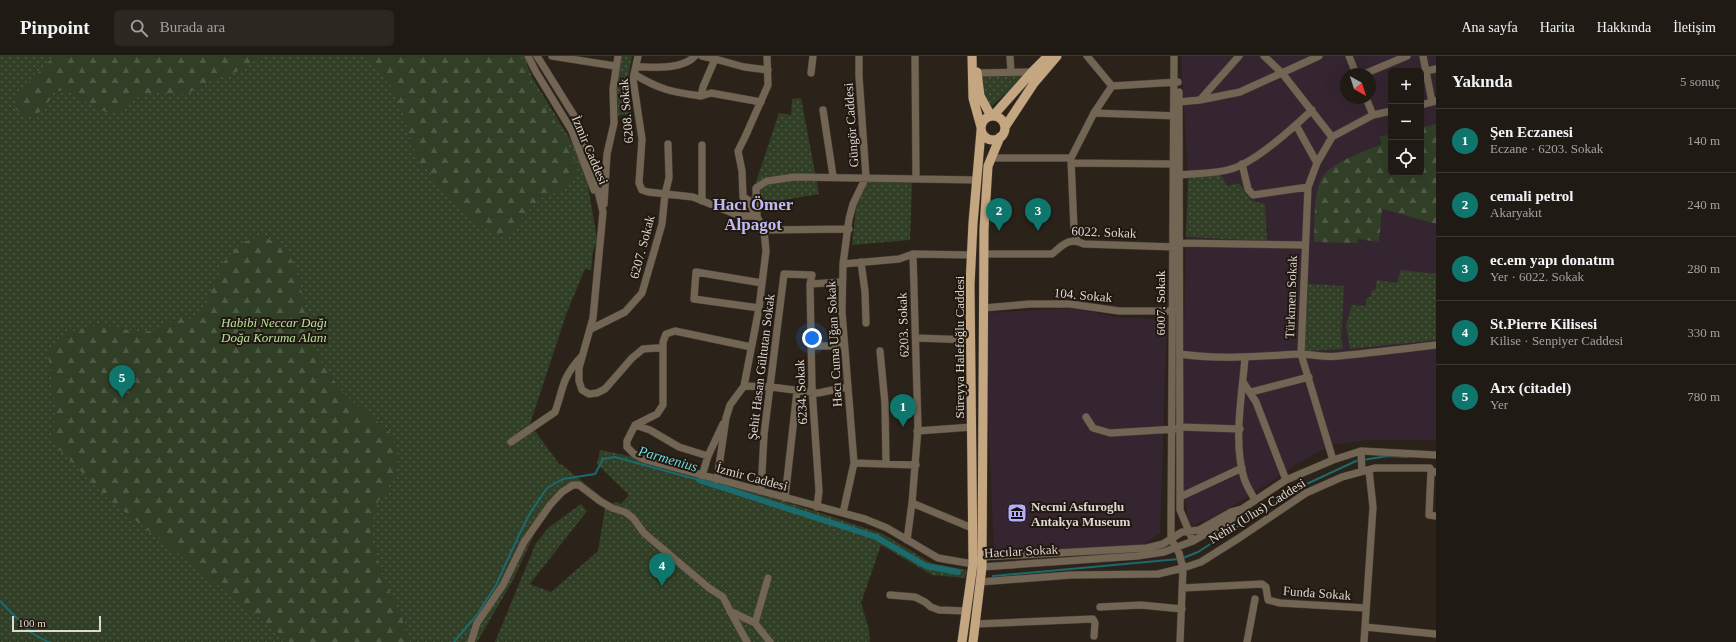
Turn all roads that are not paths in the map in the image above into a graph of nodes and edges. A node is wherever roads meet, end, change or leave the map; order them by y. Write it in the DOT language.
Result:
graph roads {
  1 [pos="528,56"];
  2 [pos="552,56"];
  3 [pos="618,56"];
  4 [pos="638,56"];
  5 [pos="695,56"];
  6 [pos="702,56"];
  7 [pos="767,56"];
  8 [pos="812,56"];
  9 [pos="859,56"];
  10 [pos="915,56"];
  11 [pos="972,56"];
  12 [pos="976,56"];
  13 [pos="1010,56"];
  14 [pos="1048,56"];
  15 [pos="1057,56"];
  16 [pos="1087,56"];
  17 [pos="1174,56"];
  18 [pos="1178,56"];
  19 [pos="1239,56"];
  20 [pos="1264,56"];
  21 [pos="1319,56"];
  22 [pos="1349,56"];
  23 [pos="1407,56"];
  24 [pos="1423,56"];
  25 [pos="539,57"];
  26 [pos="1399,58"];
  27 [pos="715,59"];
  28 [pos="1392,63"];
  29 [pos="615,66"];
  30 [pos="1354,68"];
  31 [pos="1393,68"];
  32 [pos="1376,69"];
  33 [pos="1436,69"];
  34 [pos="635,70"];
  35 [pos="768,70"];
  36 [pos="1011,72"];
  37 [pos="1032,72"];
  38 [pos="1426,72"];
  39 [pos="811,73"];
  40 [pos="977,73"];
  41 [pos="1282,73"];
  42 [pos="1176,82"];
  43 [pos="1112,86"];
  44 [pos="701,96"];
  45 [pos="1200,100"];
  46 [pos="761,102"];
  47 [pos="1179,102"];
  48 [pos="1434,102"];
  49 [pos="1368,104"];
  50 [pos="1424,104"];
  51 [pos="823,110"];
  52 [pos="1312,110"];
  53 [pos="1388,112"];
  54 [pos="1094,113"];
  55 [pos="992,116"];
  56 [pos="1176,116"];
  57 [pos="1373,116"];
  58 [pos="1296,126"];
  59 [pos="1005,127"];
  60 [pos="981,129"];
  61 [pos="1000,137"];
  62 [pos="1332,137"];
  63 [pos="668,144"];
  64 [pos="702,145"];
  65 [pos="991,158"];
  66 [pos="1071,161"];
  67 [pos="1317,163"];
  68 [pos="1176,164"];
  69 [pos="1242,164"];
  70 [pos="1179,175"];
  71 [pos="833,176"];
  72 [pos="866,177"];
  73 [pos="916,178"];
  74 [pos="977,180"];
  75 [pos="1308,187"];
  76 [pos="665,194"];
  77 [pos="702,201"];
  78 [pos="603,212"];
  79 [pos="757,216"];
  80 [pos="848,229"];
  81 [pos="764,230"];
  82 [pos="1077,241"];
  83 [pos="1177,246"];
  84 [pos="1305,246"];
  85 [pos="913,254"];
  86 [pos="985,254"];
  87 [pos="972,255"];
  88 [pos="861,262"];
  89 [pos="843,264"];
  90 [pos="812,276"];
  91 [pos="842,282"];
  92 [pos="762,283"];
  93 [pos="810,284"];
  94 [pos="759,308"];
  95 [pos="984,308"];
  96 [pos="1175,311"];
  97 [pos="866,323"];
  98 [pos="591,328"];
  99 [pos="916,338"];
  100 [pos="971,340"];
  101 [pos="1436,345"];
  102 [pos="811,346"];
  103 [pos="844,346"];
  104 [pos="751,347"];
  105 [pos="663,349"];
  106 [pos="880,351"];
  107 [pos="1180,354"];
  108 [pos="1301,354"];
  109 [pos="583,355"];
  110 [pos="1245,358"];
  111 [pos="1309,377"];
  112 [pos="1243,382"];
  113 [pos="744,386"];
  114 [pos="771,387"];
  115 [pos="848,387"];
  116 [pos="797,391"];
  117 [pos="1251,392"];
  118 [pos="813,393"];
  119 [pos="1086,417"];
  120 [pos="726,418"];
  121 [pos="635,425"];
  122 [pos="972,427"];
  123 [pos="1180,428"];
  124 [pos="1240,429"];
  125 [pos="1171,430"];
  126 [pos="917,431"];
  127 [pos="511,442"];
  128 [pos="1361,454"];
  129 [pos="1436,455"];
  130 [pos="708,456"];
  131 [pos="1333,460"];
  132 [pos="854,464"];
  133 [pos="886,464"];
  134 [pos="916,465"];
  135 [pos="1242,468"];
  136 [pos="1364,470"];
  137 [pos="1433,472"];
  138 [pos="702,476"];
  139 [pos="717,480"];
  140 [pos="1286,480"];
  141 [pos="761,491"];
  142 [pos="1180,497"];
  143 [pos="785,498"];
  144 [pos="1255,500"];
  145 [pos="912,503"];
  146 [pos="817,507"];
  147 [pos="1242,509"];
  148 [pos="843,513"];
  149 [pos="1436,516"];
  150 [pos="972,528"];
  151 [pos="1189,532"];
  152 [pos="1171,539"];
  153 [pos="907,540"];
  154 [pos="1193,541"];
  155 [pos="1177,550"];
  156 [pos="982,562"];
  157 [pos="973,564"];
  158 [pos="1183,566"];
  159 [pos="768,578"];
  160 [pos="980,582"];
  161 [pos="1182,588"];
  162 [pos="890,595"];
  163 [pos="1255,599"];
  164 [pos="1100,607"];
  165 [pos="1366,608"];
  166 [pos="1182,609"];
  167 [pos="730,611"];
  168 [pos="967,611"];
  169 [pos="755,623"];
  170 [pos="975,624"];
  171 [pos="1365,627"];
  172 [pos="1436,634"];
  173 [pos="1094,636"];
  174 [pos="471,642"];
  175 [pos="747,642"];
  176 [pos="770,642"];
  177 [pos="962,642"];
  178 [pos="973,642"];
  179 [pos="1180,642"];
  180 [pos="1247,642"];
  181 [pos="1364,642"];
  1 -- 78 [label="street, İzmir Caddesi"];
  2 -- 29 [label="street"];
  3 -- 29 [label="street"];
  4 -- 34 [label="street, 6208. Sokak"];
  5 -- 34 [label="street"];
  6 -- 27 [label="street"];
  7 -- 35 [label="street"];
  8 -- 39 [label="street"];
  9 -- 72 [label="street, Güngör Caddesi"];
  10 -- 73 [label="street"];
  11 -- 60 [label="main road, Süreyya Halefoğlu Caddesi"];
  12 -- 40 [label="main road"];
  13 -- 36 [label="street"];
  14 -- 37 [label="main road"];
  15 -- 59 [label="main road"];
  16 -- 43 [label="street"];
  17 -- 42 [label="street, 6007. Sokak"];
  18 -- 42 [label="street, 6007. Sokak"];
  19 -- 45 [label="street"];
  20 -- 41 [label="street"];
  21 -- 41 [label="street"];
  22 -- 30 [label="street"];
  23 -- 26 [label="street"];
  24 -- 38 [label="street"];
  25 -- 78 [label="street, İzmir Caddesi"];
  26 -- 28 [label="street"];
  27 -- 35 [label="street"];
  27 -- 44 [label="street"];
  28 -- 31 [label="street"];
  28 -- 32 [label="street"];
  29 -- 78 [label="street"];
  33 -- 38 [label="street"];
  34 -- 44 [label="street"];
  34 -- 76 [label="street, 6208. Sokak"];
  35 -- 46 [label="street"];
  36 -- 37 [label="street"];
  36 -- 40 [label="street"];
  37 -- 55 [label="main road"];
  38 -- 48 [label="street"];
  40 -- 55 [label="main road"];
  41 -- 45 [label="street"];
  41 -- 52 [label="street"];
  42 -- 43 [label="street"];
  42 -- 47 [label="street, 6007. Sokak"];
  42 -- 56 [label="street, 6007. Sokak"];
  43 -- 54 [label="street"];
  44 -- 46 [label="street"];
  45 -- 47 [label="street"];
  46 -- 79 [label="street"];
  47 -- 56 [label="street, 6007. Sokak"];
  48 -- 50 [label="street"];
  49 -- 57 [label="street"];
  51 -- 71 [label="street"];
  52 -- 58 [label="street"];
  52 -- 62 [label="street"];
  53 -- 57 [label="street"];
  54 -- 56 [label="street"];
  54 -- 66 [label="street"];
  55 -- 59 [label="main road"];
  55 -- 60 [label="main road"];
  56 -- 68 [label="street, 6007. Sokak"];
  57 -- 62 [label="street"];
  58 -- 67 [label="street"];
  58 -- 69 [label="street"];
  59 -- 61 [label="main road"];
  60 -- 61 [label="main road"];
  60 -- 74 [label="main road, Süreyya Halefoğlu Caddesi"];
  61 -- 65 [label="main road, Süreyya Halefoğlu Caddesi"];
  62 -- 67 [label="street, Türkmen Sokak"];
  63 -- 76 [label="street, 6207. Sokak"];
  64 -- 77 [label="street"];
  65 -- 66 [label="street"];
  65 -- 86 [label="main road, Süreyya Halefoğlu Caddesi"];
  66 -- 68 [label="street"];
  66 -- 82 [label="street"];
  67 -- 75 [label="street, Türkmen Sokak"];
  68 -- 70 [label="street, 6007. Sokak"];
  68 -- 83 [label="street, 6007. Sokak"];
  69 -- 70 [label="street"];
  69 -- 75 [label="street"];
  70 -- 83 [label="street, 6007. Sokak"];
  71 -- 72 [label="street"];
  71 -- 79 [label="street"];
  72 -- 73 [label="street, Güngör Caddesi"];
  72 -- 80 [label="street, Hacı Cuma Uğan Sokak"];
  73 -- 74 [label="street, Güngör Caddesi"];
  74 -- 87 [label="main road, Süreyya Halefoğlu Caddesi"];
  75 -- 84 [label="street, Türkmen Sokak"];
  76 -- 77 [label="street, 6208. Sokak"];
  76 -- 98 [label="street, 6207. Sokak"];
  77 -- 79 [label="street, 6208. Sokak"];
  78 -- 98 [label="street, İzmir Caddesi"];
  79 -- 81 [label="street"];
  80 -- 81 [label="street"];
  80 -- 89 [label="street, Hacı Cuma Uğan Sokak"];
  81 -- 92 [label="street"];
  82 -- 83 [label="street, 6022. Sokak"];
  82 -- 86 [label="street, 6022. Sokak"];
  83 -- 84 [label="street, 6022. Sokak"];
  83 -- 96 [label="street, 6007. Sokak"];
  84 -- 108 [label="street, Türkmen Sokak"];
  85 -- 87 [label="street"];
  85 -- 88 [label="street"];
  85 -- 99 [label="street, 6203. Sokak"];
  86 -- 95 [label="main road, Süreyya Halefoğlu Caddesi"];
  87 -- 100 [label="main road, Süreyya Halefoğlu Caddesi"];
  88 -- 89 [label="street"];
  88 -- 97 [label="street"];
  89 -- 91 [label="street, Hacı Cuma Uğan Sokak"];
  90 -- 93 [label="street, 6234. Sokak"];
  90 -- 114 [label="street, Şehit Hasan Gültutan Sokak"];
  91 -- 93 [label="street"];
  91 -- 103 [label="street, Hacı Cuma Uğan Sokak"];
  92 -- 94 [label="street"];
  92 -- 94 [label="street"];
  93 -- 102 [label="street, 6234. Sokak"];
  94 -- 104 [label="street"];
  95 -- 96 [label="street, 104. Sokak"];
  95 -- 156 [label="main road, Süreyya Halefoğlu Caddesi"];
  96 -- 107 [label="street, 6007. Sokak"];
  96 -- 125 [label="street, 6007. Sokak"];
  98 -- 109 [label="street, İzmir Caddesi"];
  99 -- 100 [label="street"];
  99 -- 126 [label="street, 6203. Sokak"];
  100 -- 122 [label="main road, Süreyya Halefoğlu Caddesi"];
  101 -- 108 [label="street"];
  102 -- 103 [label="street"];
  102 -- 118 [label="street, 6234. Sokak"];
  103 -- 115 [label="street, Hacı Cuma Uğan Sokak"];
  104 -- 105 [label="street"];
  104 -- 113 [label="street"];
  105 -- 109 [label="street, İzmir Caddesi"];
  105 -- 121 [label="street"];
  106 -- 133 [label="street"];
  107 -- 110 [label="street"];
  107 -- 123 [label="street, 6007. Sokak"];
  108 -- 110 [label="street"];
  108 -- 111 [label="street, Türkmen Sokak"];
  109 -- 127 [label="street"];
  110 -- 112 [label="street"];
  111 -- 117 [label="street"];
  111 -- 131 [label="street, Türkmen Sokak"];
  112 -- 117 [label="street"];
  112 -- 124 [label="street"];
  113 -- 114 [label="street"];
  113 -- 120 [label="street"];
  114 -- 116 [label="street"];
  114 -- 141 [label="street, Şehit Hasan Gültutan Sokak"];
  115 -- 118 [label="street"];
  115 -- 132 [label="street, Hacı Cuma Uğan Sokak"];
  116 -- 118 [label="street"];
  116 -- 143 [label="street"];
  117 -- 140 [label="street"];
  118 -- 146 [label="street, 6234. Sokak"];
  119 -- 125 [label="street"];
  120 -- 130 [label="street"];
  120 -- 139 [label="street"];
  121 -- 130 [label="street"];
  121 -- 138 [label="street, İzmir Caddesi"];
  122 -- 126 [label="street"];
  122 -- 150 [label="main road, Süreyya Halefoğlu Caddesi"];
  123 -- 124 [label="street"];
  123 -- 125 [label="street"];
  123 -- 142 [label="street, 6007. Sokak"];
  124 -- 135 [label="street"];
  125 -- 152 [label="street, 6007. Sokak"];
  126 -- 134 [label="street, 6203. Sokak"];
  128 -- 129 [label="street, Hacılar Sokak"];
  128 -- 131 [label="street, Hacılar Sokak"];
  128 -- 136 [label="street"];
  130 -- 138 [label="street"];
  131 -- 140 [label="street, Hacılar Sokak"];
  132 -- 133 [label="street"];
  132 -- 148 [label="street, Hacı Cuma Uğan Sokak"];
  133 -- 134 [label="street"];
  134 -- 145 [label="street, 6203. Sokak"];
  135 -- 142 [label="street"];
  135 -- 144 [label="street"];
  136 -- 137 [label="street, Nehir (Ulus) Caddesi"];
  136 -- 158 [label="street, Nehir (Ulus) Caddesi"];
  136 -- 165 [label="street"];
  137 -- 149 [label="street"];
  138 -- 139 [label="street, İzmir Caddesi"];
  139 -- 141 [label="street, İzmir Caddesi"];
  140 -- 144 [label="street, Hacılar Sokak"];
  141 -- 143 [label="street, İzmir Caddesi"];
  142 -- 151 [label="street, 6007. Sokak"];
  143 -- 146 [label="street, İzmir Caddesi"];
  144 -- 147 [label="street, Hacılar Sokak"];
  145 -- 150 [label="street"];
  145 -- 153 [label="street, 6203. Sokak"];
  146 -- 148 [label="street, İzmir Caddesi"];
  147 -- 151 [label="street, Hacılar Sokak"];
  147 -- 154 [label="street, Hacılar Sokak"];
  148 -- 153 [label="street, İzmir Caddesi"];
  150 -- 157 [label="main road, Süreyya Halefoğlu Caddesi"];
  151 -- 152 [label="street, Hacılar Sokak"];
  151 -- 154 [label="street, 6007. Sokak"];
  152 -- 155 [label="street, 6007. Sokak"];
  152 -- 156 [label="street, Hacılar Sokak"];
  153 -- 157 [label="street, İzmir Caddesi"];
  154 -- 155 [label="street, Hacılar Sokak"];
  155 -- 156 [label="street, Hacılar Sokak"];
  155 -- 158 [label="street, 6007. Sokak"];
  156 -- 157 [label="street, Hacılar Sokak"];
  156 -- 160 [label="main road, Süreyya Halefoğlu Caddesi"];
  157 -- 168 [label="main road, Süreyya Halefoğlu Caddesi"];
  158 -- 160 [label="street, Nehir (Ulus) Caddesi"];
  158 -- 161 [label="street"];
  159 -- 169 [label="street"];
  160 -- 170 [label="main road, Süreyya Halefoğlu Caddesi"];
  161 -- 165 [label="street, Funda Sokak"];
  161 -- 166 [label="street"];
  162 -- 168 [label="street"];
  163 -- 180 [label="street"];
  164 -- 166 [label="street"];
  165 -- 171 [label="street"];
  166 -- 179 [label="street"];
  167 -- 169 [label="street"];
  167 -- 174 [label="street"];
  167 -- 175 [label="street"];
  168 -- 177 [label="main road, Süreyya Halefoğlu Caddesi"];
  169 -- 176 [label="street"];
  170 -- 173 [label="street"];
  170 -- 178 [label="main road, Süreyya Halefoğlu Caddesi"];
  171 -- 172 [label="street"];
  171 -- 181 [label="street"];
}
